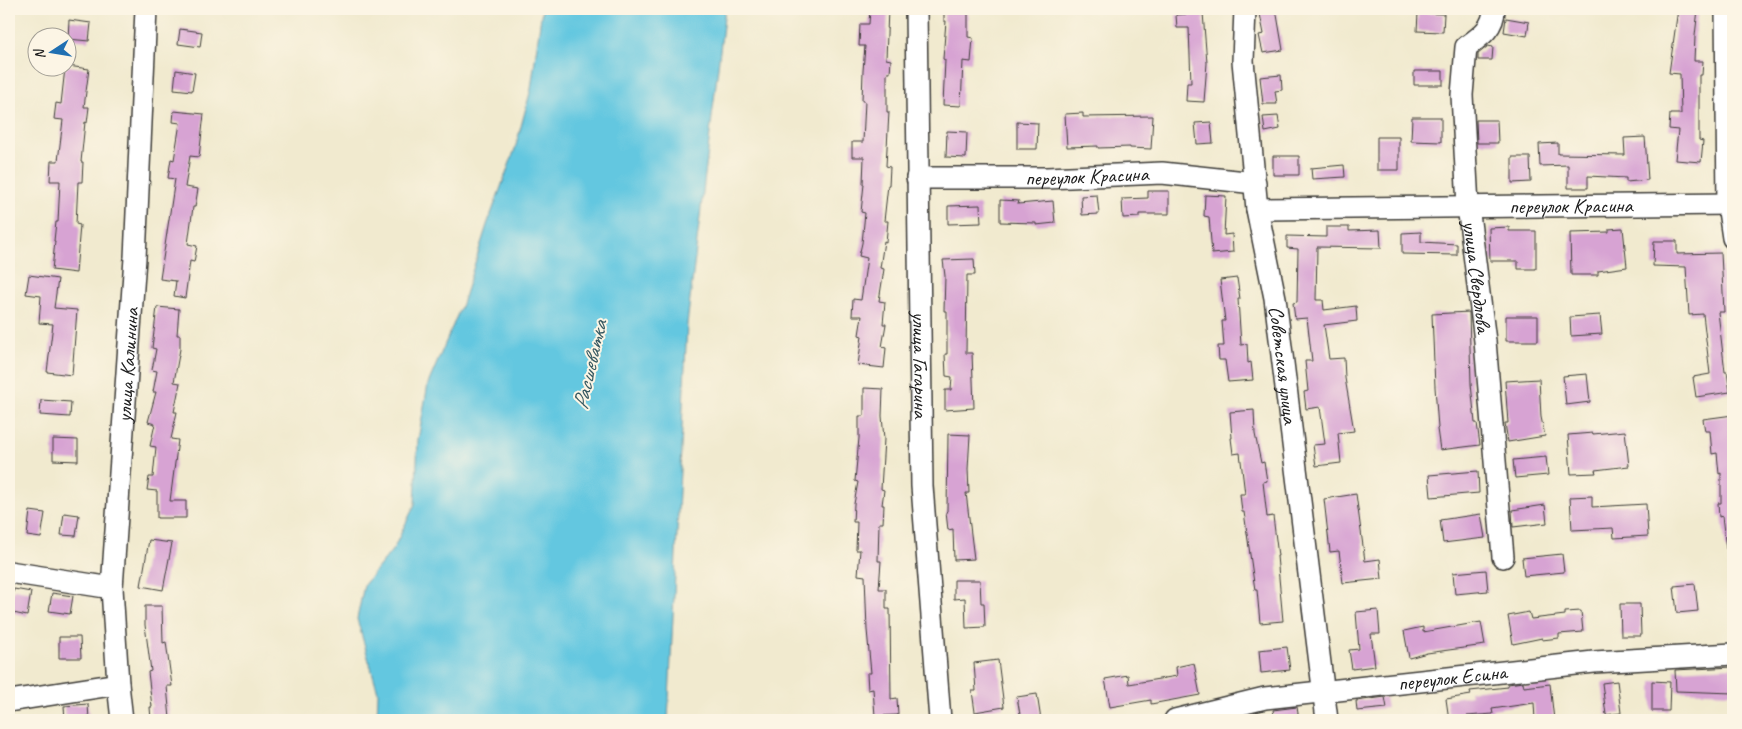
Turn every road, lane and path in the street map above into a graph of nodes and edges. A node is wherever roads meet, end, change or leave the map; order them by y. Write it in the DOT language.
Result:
graph roads {
  1 [pos="146,9"];
  2 [pos="916,9"];
  3 [pos="1244,9"];
  4 [pos="1494,9"];
  5 [pos="1726,9"];
  6 [pos="917,178"];
  7 [pos="1256,183"];
  8 [pos="1730,204"];
  9 [pos="1468,206"];
  10 [pos="1257,209"];
  11 [pos="1733,238"];
  12 [pos="1503,557"];
  13 [pos="9,572"];
  14 [pos="112,588"];
  15 [pos="1733,654"];
  16 [pos="118,684"];
  17 [pos="1323,692"];
  18 [pos="9,701"];
  19 [pos="122,720"];
  20 [pos="940,720"];
  21 [pos="1175,720"];
  22 [pos="1327,720"];
  1 -- 14 [label="street, улица Калинина"];
  2 -- 6 [label="street, улица Гагарина"];
  3 -- 7 [label="street, Советская улица"];
  4 -- 9 [label="street, улица Свердлова"];
  5 -- 8 [label="street"];
  6 -- 7 [label="street, переулок Красина"];
  6 -- 20 [label="street, улица Гагарина"];
  7 -- 10 [label="street, Советская улица"];
  8 -- 9 [label="street, переулок Красина"];
  8 -- 11 [label="street"];
  9 -- 10 [label="street, переулок Красина"];
  9 -- 12 [label="street, улица Свердлова"];
  10 -- 17 [label="street, Советская улица"];
  13 -- 14 [label="street"];
  14 -- 16 [label="street, улица Калинина"];
  15 -- 17 [label="street, переулок Есина"];
  16 -- 18 [label="street"];
  16 -- 19 [label="street, улица Калинина"];
  17 -- 21 [label="street, переулок Есина"];
  17 -- 22 [label="street, Советская улица"];
}
